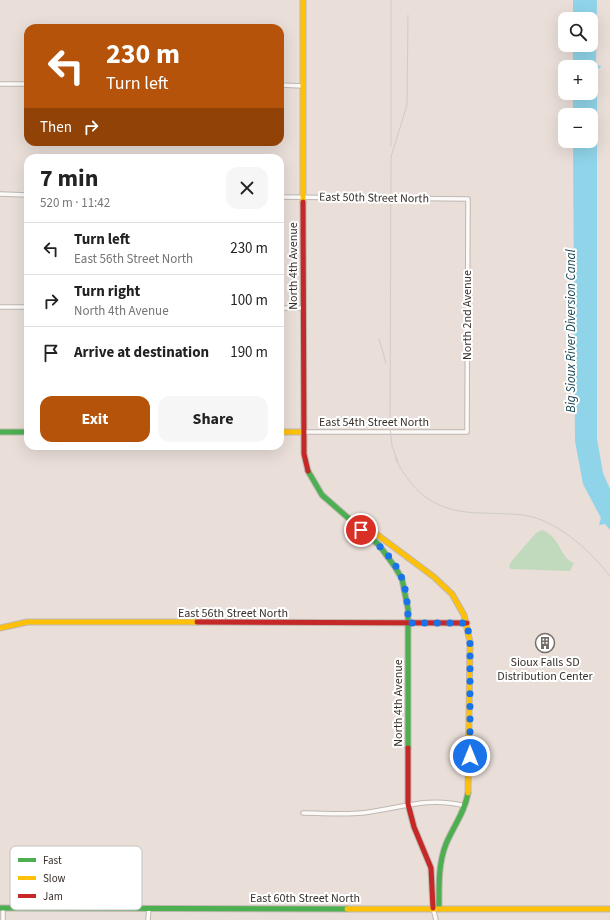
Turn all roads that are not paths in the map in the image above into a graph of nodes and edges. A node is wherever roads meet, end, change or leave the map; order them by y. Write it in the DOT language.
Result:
graph roads {
  1 [pos="303,0"];
  2 [pos="1,84"];
  3 [pos="24,84"];
  4 [pos="284,85"];
  5 [pos="303,86"];
  6 [pos="0,194"];
  7 [pos="24,195"];
  8 [pos="284,197"];
  9 [pos="303,197"];
  10 [pos="468,199"];
  11 [pos="0,307"];
  12 [pos="24,307"];
  13 [pos="284,308"];
  14 [pos="303,308"];
  15 [pos="0,432"];
  16 [pos="24,432"];
  17 [pos="284,432"];
  18 [pos="302,432"];
  19 [pos="467,432"];
  20 [pos="346,517"];
  21 [pos="408,623"];
  22 [pos="467,623"];
  23 [pos="0,628"];
  24 [pos="408,804"];
  25 [pos="466,806"];
  26 [pos="303,814"];
  27 [pos="2,908"];
  28 [pos="142,908"];
  29 [pos="149,908"];
  30 [pos="433,908"];
  31 [pos="439,908"];
  32 [pos="610,909"];
  33 [pos="3,920"];
  34 [pos="148,920"];
  35 [pos="436,920"];
  1 -- 5 [label="street, North 4th Avenue"];
  2 -- 3 [label="street"];
  4 -- 5 [label="street"];
  5 -- 9 [label="street, North 4th Avenue"];
  6 -- 7 [label="street"];
  8 -- 9 [label="street, East 50th Street North"];
  9 -- 10 [label="street, East 50th Street North"];
  9 -- 14 [label="street, North 4th Avenue"];
  10 -- 19 [label="street, North 2nd Avenue"];
  11 -- 12 [label="street"];
  13 -- 14 [label="street"];
  14 -- 18 [label="street, North 4th Avenue"];
  15 -- 16 [label="street"];
  17 -- 18 [label="street, East 54th Street North"];
  18 -- 19 [label="street, East 54th Street North"];
  18 -- 20 [label="street, North 4th Avenue"];
  20 -- 21 [label="street, North 4th Avenue"];
  20 -- 22 [label="street, North 4th Avenue"];
  21 -- 22 [label="street, East 56th Street North"];
  21 -- 23 [label="street, East 56th Street North"];
  21 -- 24 [label="street, North 4th Avenue"];
  22 -- 25 [label="street, North 4th Avenue"];
  24 -- 25 [label="street"];
  24 -- 26 [label="street"];
  24 -- 30 [label="street, North 4th Avenue"];
  25 -- 31 [label="street, North 4th Avenue"];
  27 -- 33 [label="street"];
  28 -- 29 [label="street, East 60th Street North"];
  29 -- 30 [label="street, East 60th Street North"];
  29 -- 34 [label="street"];
  30 -- 31 [label="street, East 60th Street North"];
  30 -- 35 [label="street"];
  31 -- 32 [label="street, East 60th Street North"];
  31 -- 35 [label="street"];
}
